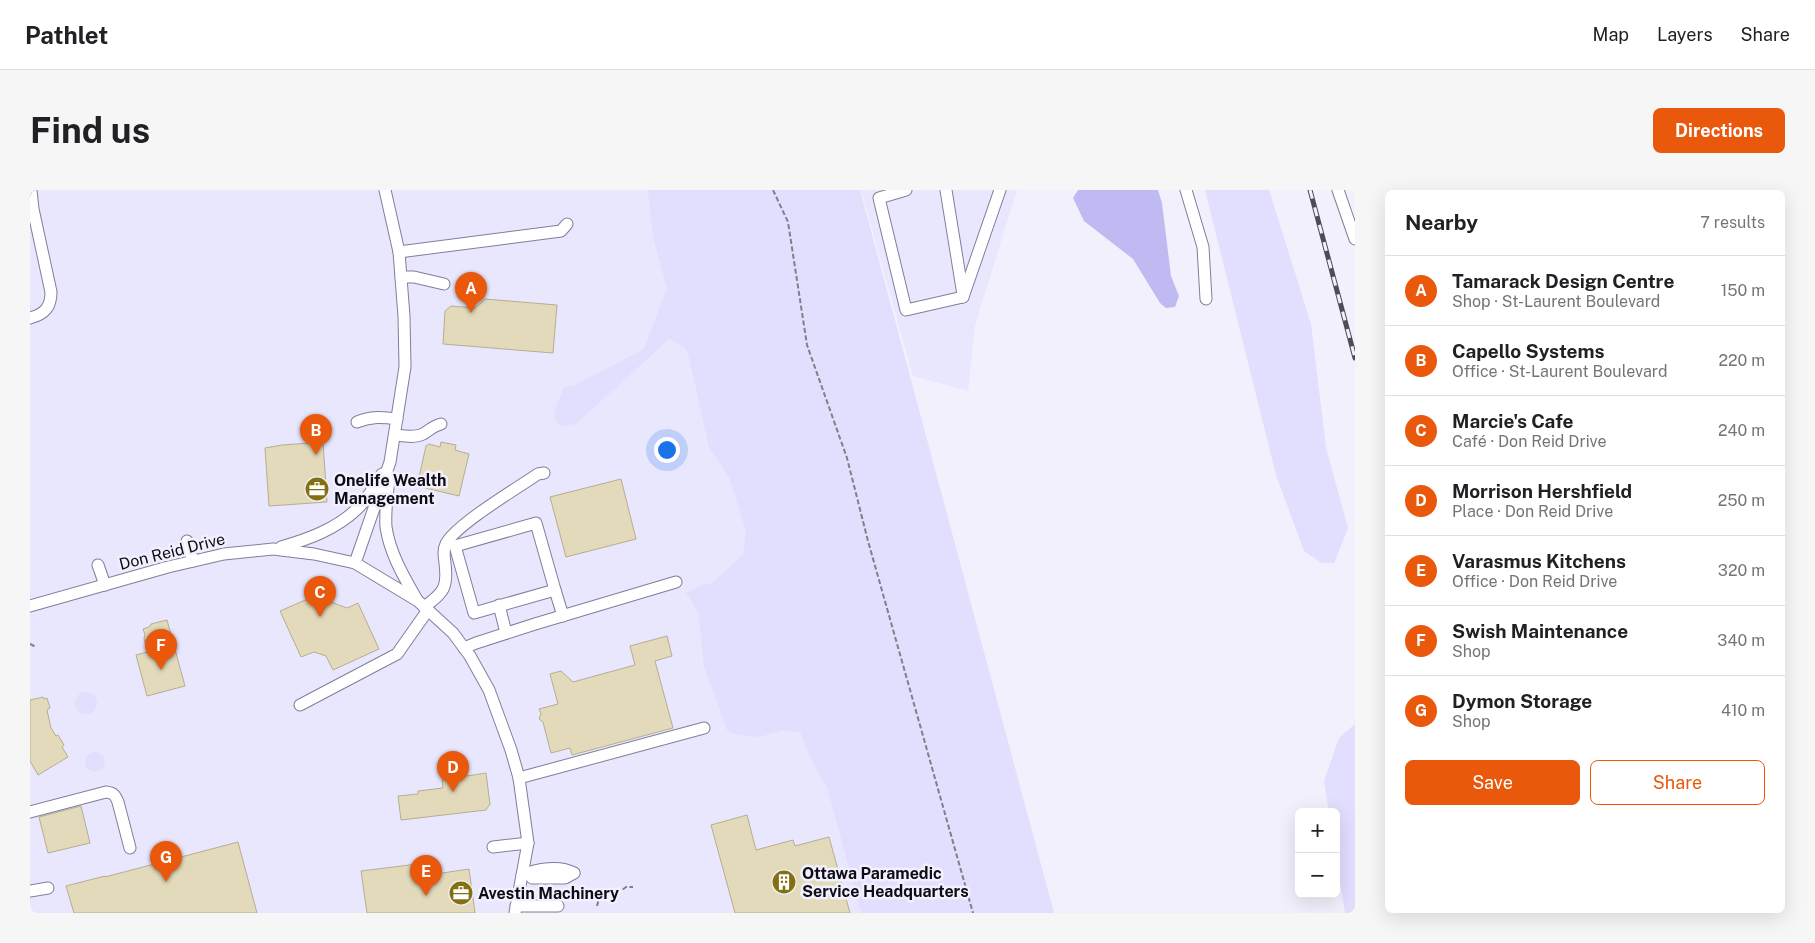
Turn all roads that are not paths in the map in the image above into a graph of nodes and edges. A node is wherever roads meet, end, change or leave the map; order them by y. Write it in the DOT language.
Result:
graph roads {
  1 [pos="31,190"];
  2 [pos="384,190"];
  3 [pos="906,190"];
  4 [pos="946,190"];
  5 [pos="1000,190"];
  6 [pos="1186,190"];
  7 [pos="1338,190"];
  8 [pos="877,194"];
  9 [pos="568,224"];
  10 [pos="1355,239"];
  11 [pos="399,252"];
  12 [pos="401,277"];
  13 [pos="444,284"];
  14 [pos="963,297"];
  15 [pos="1206,298"];
  16 [pos="30,318"];
  17 [pos="397,419"];
  18 [pos="357,422"];
  19 [pos="441,424"];
  20 [pos="395,435"];
  21 [pos="390,462"];
  22 [pos="544,473"];
  23 [pos="475,517"];
  24 [pos="481,538"];
  25 [pos="187,541"];
  26 [pos="273,549"];
  27 [pos="193,561"];
  28 [pos="355,563"];
  29 [pos="98,565"];
  30 [pos="676,582"];
  31 [pos="105,585"];
  32 [pos="555,590"];
  33 [pos="499,605"];
  34 [pos="30,606"];
  35 [pos="423,606"];
  36 [pos="562,616"];
  37 [pos="506,633"];
  38 [pos="464,648"];
  39 [pos="300,705"];
  40 [pos="704,728"];
  41 [pos="519,778"];
  42 [pos="30,812"];
  43 [pos="528,843"];
  44 [pos="130,848"];
  45 [pos="493,848"];
  46 [pos="48,888"];
  47 [pos="30,891"];
  48 [pos="558,906"];
  49 [pos="516,910"];
  1 -- 16 [label="street"];
  2 -- 11 [label="street"];
  3 -- 8 [label="street"];
  4 -- 14 [label="street"];
  5 -- 14 [label="street"];
  6 -- 15 [label="street"];
  7 -- 10 [label="street"];
  8 -- 14 [label="street"];
  9 -- 11 [label="street"];
  11 -- 12 [label="street"];
  12 -- 13 [label="street"];
  12 -- 17 [label="street"];
  17 -- 18 [label="street"];
  17 -- 20 [label="street"];
  19 -- 20 [label="street"];
  20 -- 21 [label="street"];
  21 -- 26 [label="street"];
  21 -- 28 [label="street"];
  21 -- 35 [label="street"];
  22 -- 23 [label="street"];
  23 -- 24 [label="street"];
  23 -- 35 [label="street"];
  24 -- 32 [label="street"];
  24 -- 33 [label="street"];
  25 -- 27 [label="street"];
  26 -- 27 [label="street, Don Reid Drive"];
  26 -- 28 [label="street, Don Reid Drive"];
  27 -- 31 [label="street, Don Reid Drive"];
  28 -- 35 [label="street, Don Reid Drive"];
  29 -- 31 [label="street"];
  30 -- 36 [label="street"];
  31 -- 34 [label="street, Don Reid Drive"];
  32 -- 33 [label="street"];
  32 -- 36 [label="street"];
  33 -- 37 [label="street"];
  35 -- 38 [label="street, Don Reid Drive"];
  35 -- 39 [label="street"];
  36 -- 37 [label="street"];
  37 -- 38 [label="street"];
  38 -- 41 [label="street, Don Reid Drive"];
  40 -- 41 [label="street"];
  41 -- 43 [label="street, Don Reid Drive"];
  42 -- 44 [label="street"];
  43 -- 45 [label="street"];
  43 -- 49 [label="street, Don Reid Drive"];
  46 -- 47 [label="street"];
  48 -- 49 [label="street"];
}
